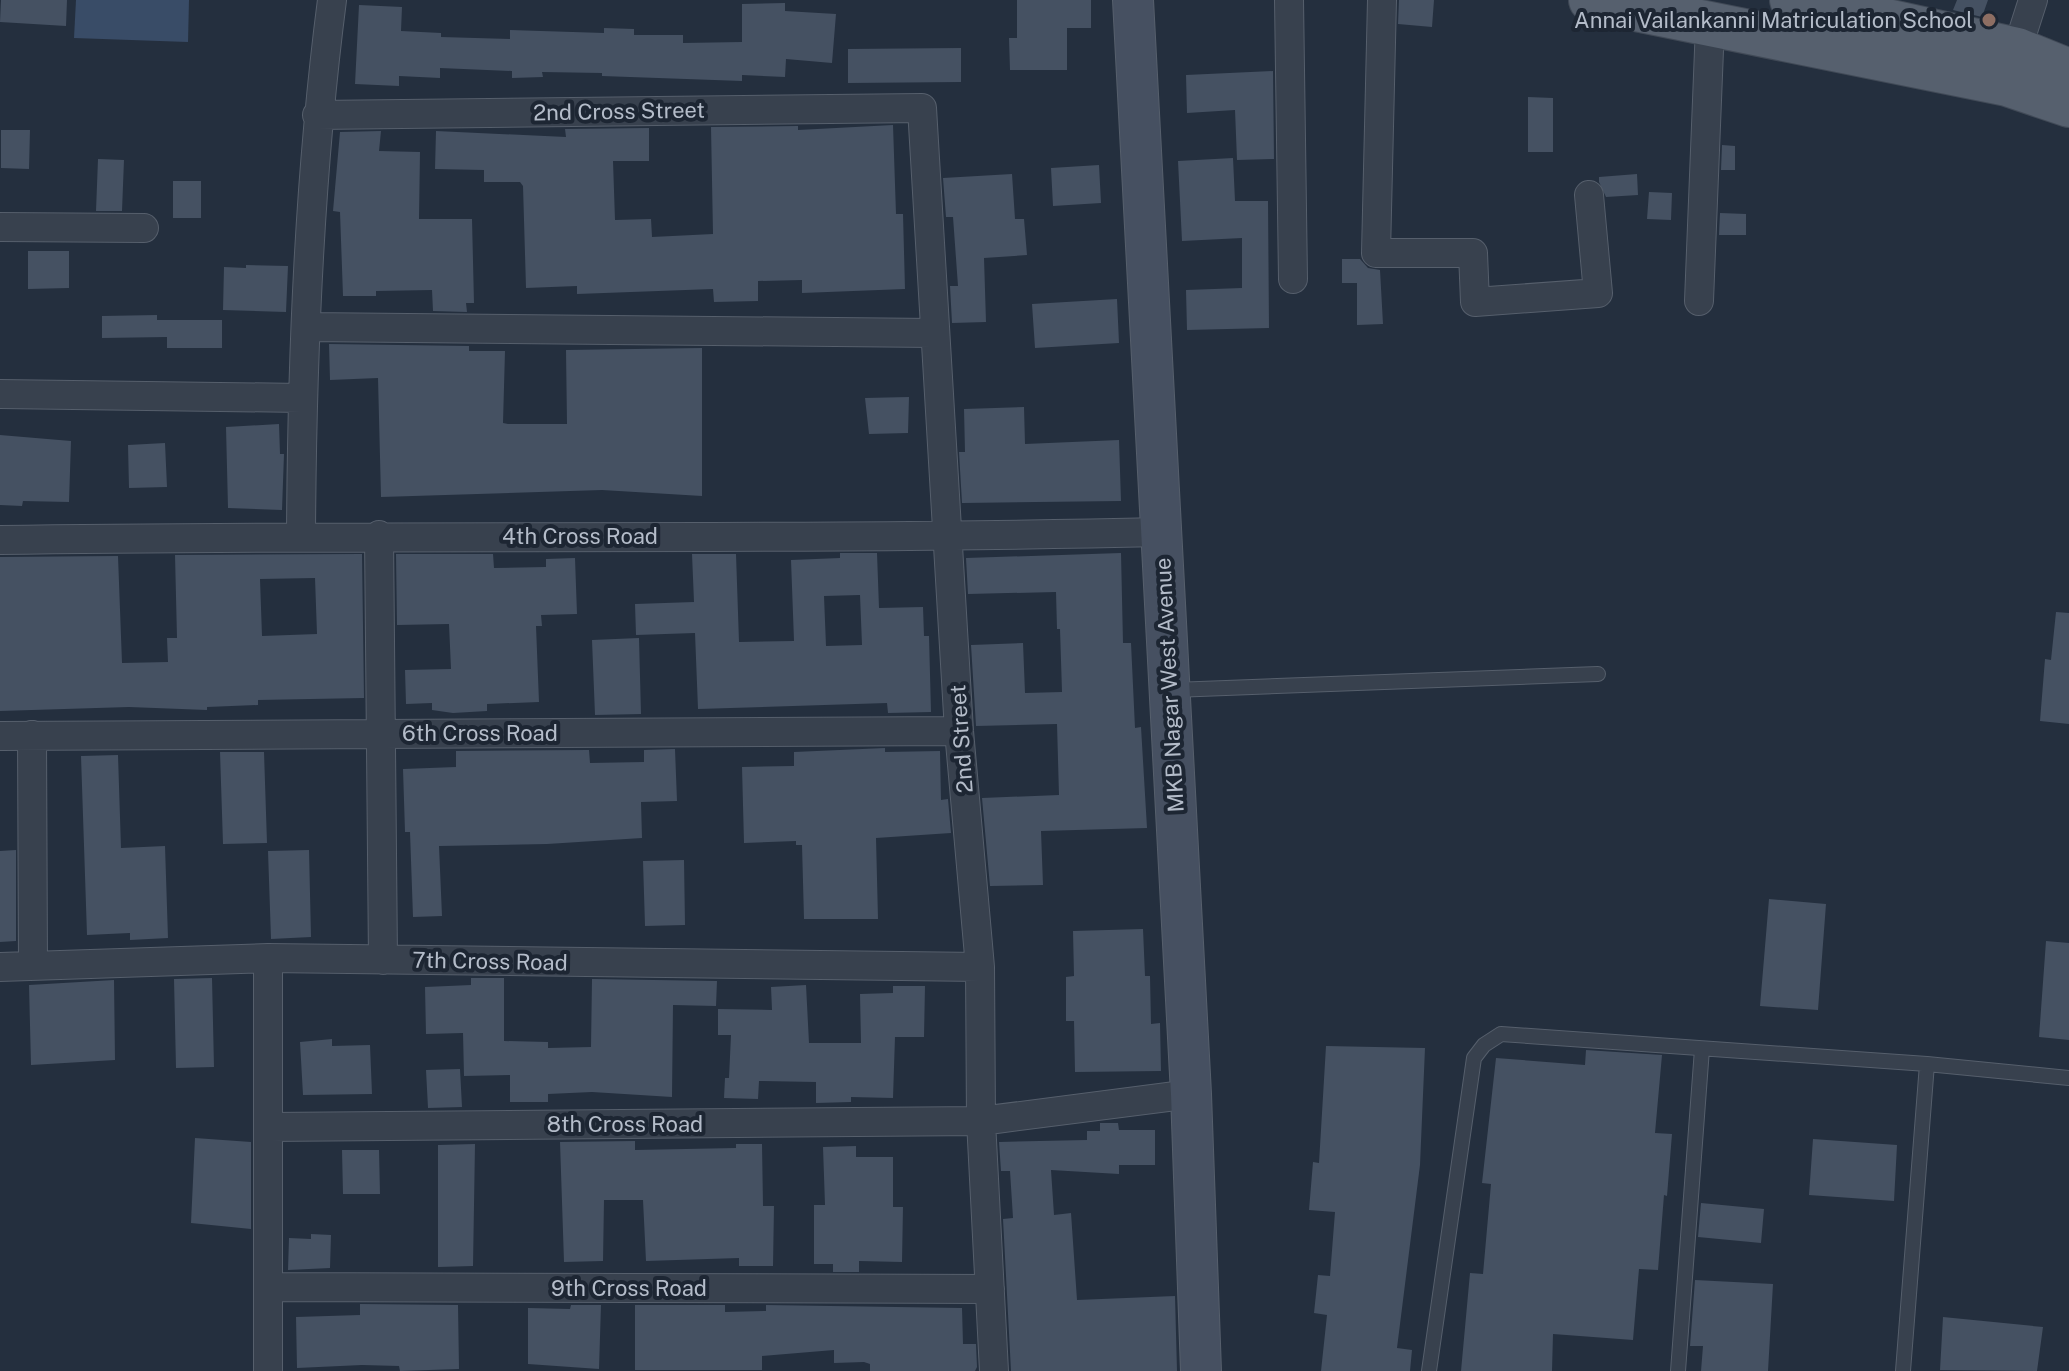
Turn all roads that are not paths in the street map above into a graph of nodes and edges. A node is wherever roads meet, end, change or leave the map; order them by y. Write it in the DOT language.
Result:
graph roads {
  1 [pos="332,0"];
  2 [pos="1133,0"];
  3 [pos="1289,0"];
  4 [pos="1382,0"];
  5 [pos="1591,0"];
  6 [pos="1792,0"];
  7 [pos="2033,0"];
  8 [pos="1710,25"];
  9 [pos="2017,50"];
  10 [pos="2069,71"];
  11 [pos="2069,105"];
  12 [pos="922,108"];
  13 [pos="317,115"];
  14 [pos="1589,195"];
  15 [pos="0,227"];
  16 [pos="144,228"];
  17 [pos="1293,279"];
  18 [pos="1699,301"];
  19 [pos="307,327"];
  20 [pos="933,333"];
  21 [pos="0,394"];
  22 [pos="302,398"];
  23 [pos="1161,532"];
  24 [pos="301,535"];
  25 [pos="379,535"];
  26 [pos="948,537"];
  27 [pos="0,540"];
  28 [pos="1598,674"];
  29 [pos="1168,691"];
  30 [pos="959,731"];
  31 [pos="381,733"];
  32 [pos="32,735"];
  33 [pos="0,736"];
  34 [pos="268,958"];
  35 [pos="383,960"];
  36 [pos="33,966"];
  37 [pos="0,967"];
  38 [pos="980,967"];
  39 [pos="1702,1049"];
  40 [pos="1927,1064"];
  41 [pos="2069,1078"];
  42 [pos="1191,1094"];
  43 [pos="981,1121"];
  44 [pos="269,1127"];
  45 [pos="268,1287"];
  46 [pos="990,1289"];
  47 [pos="268,1371"];
  48 [pos="994,1371"];
  49 [pos="1201,1371"];
  50 [pos="1429,1371"];
  51 [pos="1678,1371"];
  52 [pos="1903,1371"];
  1 -- 13 [label="street"];
  2 -- 23 [label="main road, MKB Nagar West Avenue"];
  3 -- 17 [label="street"];
  4 -- 14 [label="street"];
  5 -- 8 [label="main road"];
  6 -- 9 [label="main road"];
  7 -- 9 [label="street"];
  8 -- 11 [label="main road"];
  8 -- 18 [label="street"];
  9 -- 10 [label="main road"];
  12 -- 13 [label="street, 2nd Cross Street"];
  12 -- 20 [label="street, 2nd Street"];
  13 -- 19 [label="street"];
  15 -- 16 [label="street"];
  19 -- 20 [label="street"];
  19 -- 22 [label="street"];
  20 -- 26 [label="street, 2nd Street"];
  21 -- 22 [label="street"];
  22 -- 24 [label="street"];
  23 -- 26 [label="street, 4th Cross Road"];
  23 -- 29 [label="main road, MKB Nagar West Avenue"];
  24 -- 25 [label="street, 4th Cross Road"];
  24 -- 27 [label="street, 4th Cross Road"];
  25 -- 26 [label="street, 4th Cross Road"];
  25 -- 31 [label="street"];
  26 -- 30 [label="street, 2nd Street"];
  28 -- 29 [label="lane"];
  29 -- 42 [label="main road, MKB Nagar West Avenue"];
  30 -- 31 [label="street, 6th Cross Road"];
  30 -- 38 [label="street, 2nd Street"];
  31 -- 32 [label="street, 6th Cross Road"];
  31 -- 35 [label="street"];
  32 -- 33 [label="street, 6th Cross Road"];
  32 -- 36 [label="street"];
  34 -- 35 [label="street, 7th Cross Road"];
  34 -- 36 [label="street, 7th Cross Road"];
  34 -- 44 [label="street"];
  35 -- 38 [label="street, 7th Cross Road"];
  36 -- 37 [label="street, 7th Cross Road"];
  38 -- 43 [label="street, 2nd Street"];
  39 -- 40 [label="lane"];
  39 -- 50 [label="lane"];
  39 -- 51 [label="lane"];
  40 -- 41 [label="lane"];
  40 -- 52 [label="lane"];
  42 -- 43 [label="street, 8th Cross Road"];
  42 -- 49 [label="main road, MKB Nagar West Avenue"];
  43 -- 44 [label="street, 8th Cross Road"];
  43 -- 46 [label="street, 2nd Street"];
  44 -- 45 [label="street"];
  45 -- 46 [label="street, 9th Cross Road"];
  45 -- 47 [label="street"];
  46 -- 48 [label="street, 2nd Street"];
}
